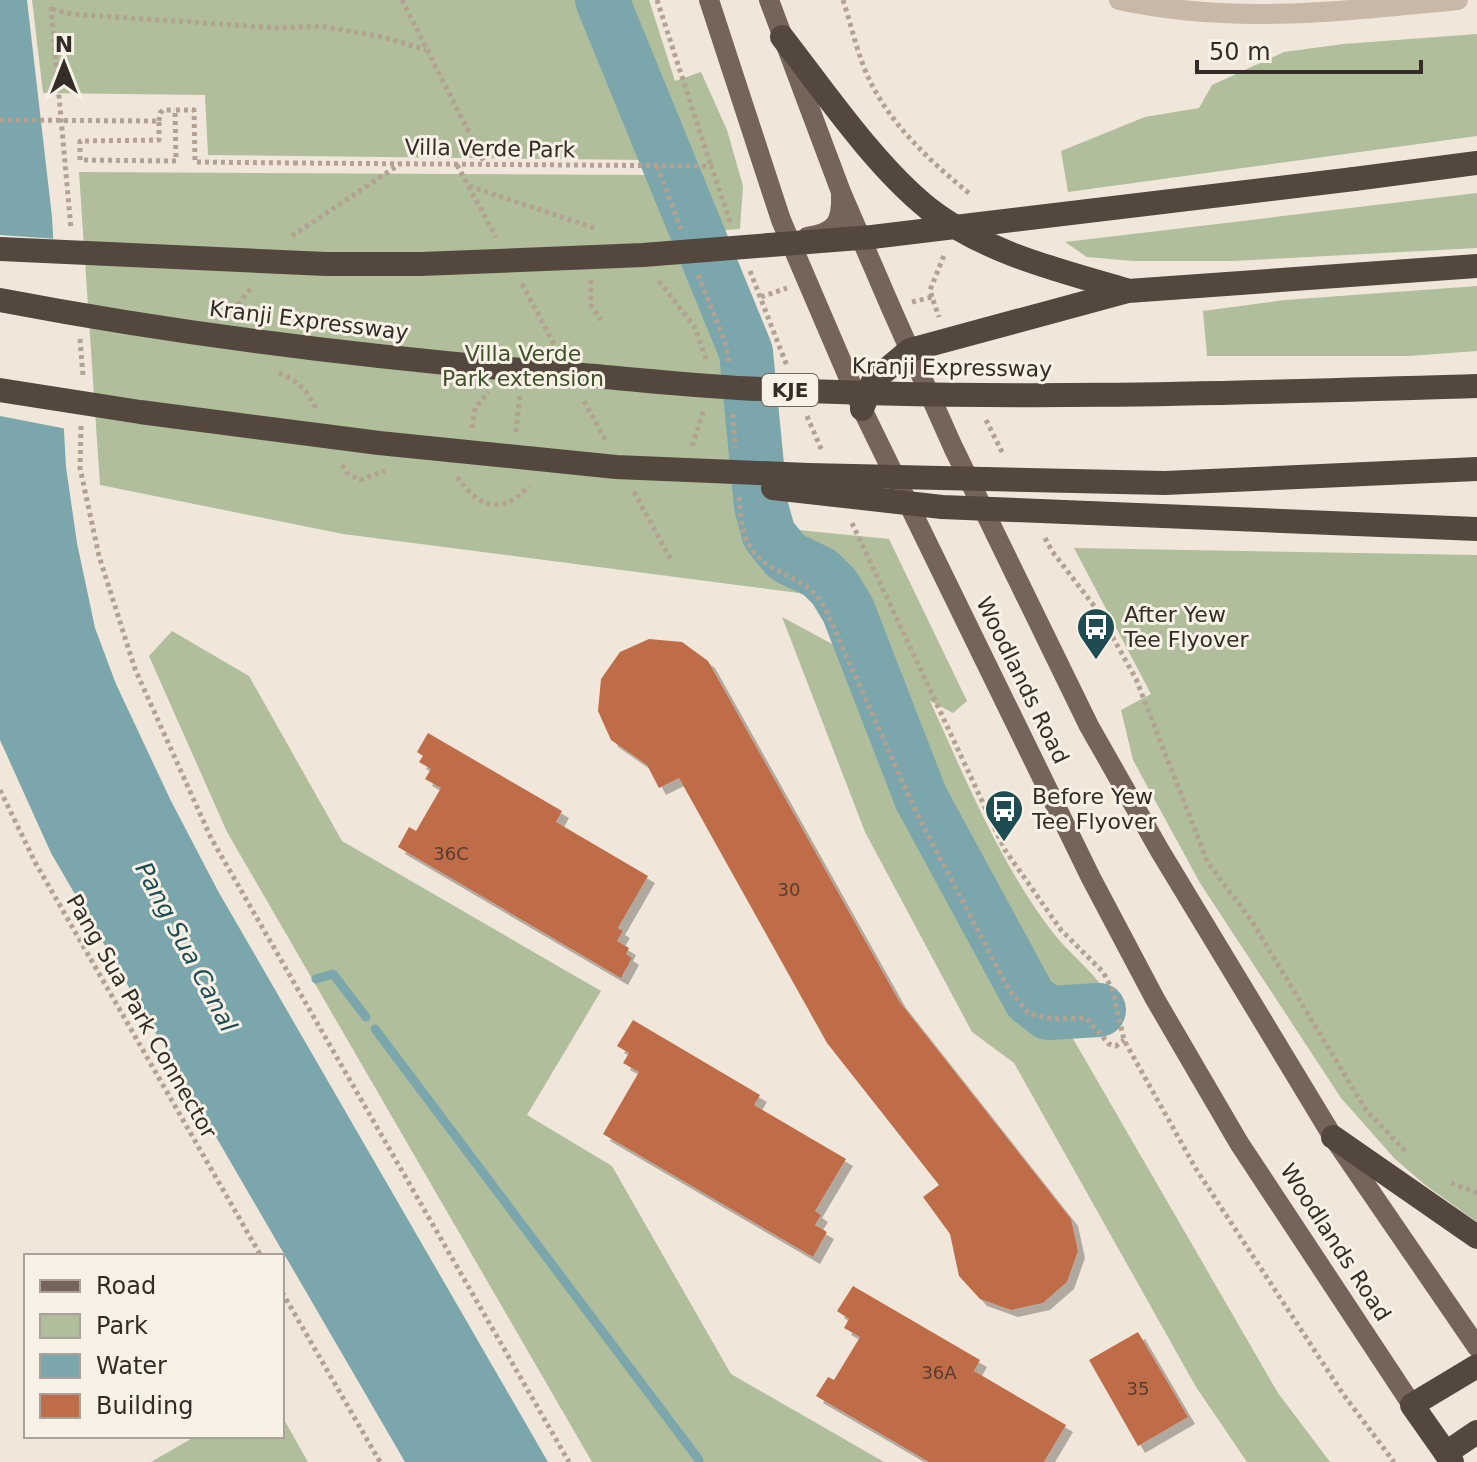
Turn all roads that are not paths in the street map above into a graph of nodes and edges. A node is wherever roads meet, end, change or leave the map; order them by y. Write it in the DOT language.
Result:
graph roads {
  1 [pos="709,0"];
  2 [pos="769,0"];
  3 [pos="1119,0"];
  4 [pos="1458,0"];
  5 [pos="782,37"];
  6 [pos="1477,163"];
  7 [pos="841,192"];
  8 [pos="781,220"];
  9 [pos="0,249"];
  10 [pos="1477,266"];
  11 [pos="1128,291"];
  12 [pos="0,300"];
  13 [pos="910,350"];
  14 [pos="1477,386"];
  15 [pos="0,390"];
  16 [pos="862,409"];
  17 [pos="616,467"];
  18 [pos="1477,469"];
  19 [pos="1477,529"];
  20 [pos="1333,1137"];
  21 [pos="1477,1237"];
  22 [pos="1477,1347"];
  23 [pos="1477,1366"];
  24 [pos="1412,1405"];
  25 [pos="1477,1432"];
  26 [pos="1449,1458"];
  1 -- 8 [label="main road, Woodlands Road"];
  2 -- 5 [label="main road, Woodlands Road"];
  3 -- 4 [label="street"];
  5 -- 7 [label="main road, Woodlands Road"];
  5 -- 11 [label="highway"];
  6 -- 9 [label="highway, bridge"];
  7 -- 8 [label="main road"];
  7 -- 13 [label="main road, Woodlands Road"];
  8 -- 16 [label="main road, Woodlands Road"];
  10 -- 11 [label="highway"];
  11 -- 13 [label="highway"];
  12 -- 14 [label="highway, Kranji Expressway / KJE, bridge"];
  13 -- 16 [label="highway"];
  13 -- 20 [label="main road, Woodlands Road"];
  15 -- 17 [label="highway, bridge"];
  16 -- 24 [label="main road, Woodlands Road"];
  17 -- 18 [label="highway, bridge"];
  17 -- 19 [label="highway, bridge"];
  20 -- 21 [label="highway"];
  20 -- 22 [label="main road, Woodlands Road"];
  23 -- 24 [label="highway"];
  24 -- 26 [label="highway, Woodlands Road"];
  25 -- 26 [label="highway"];
}
